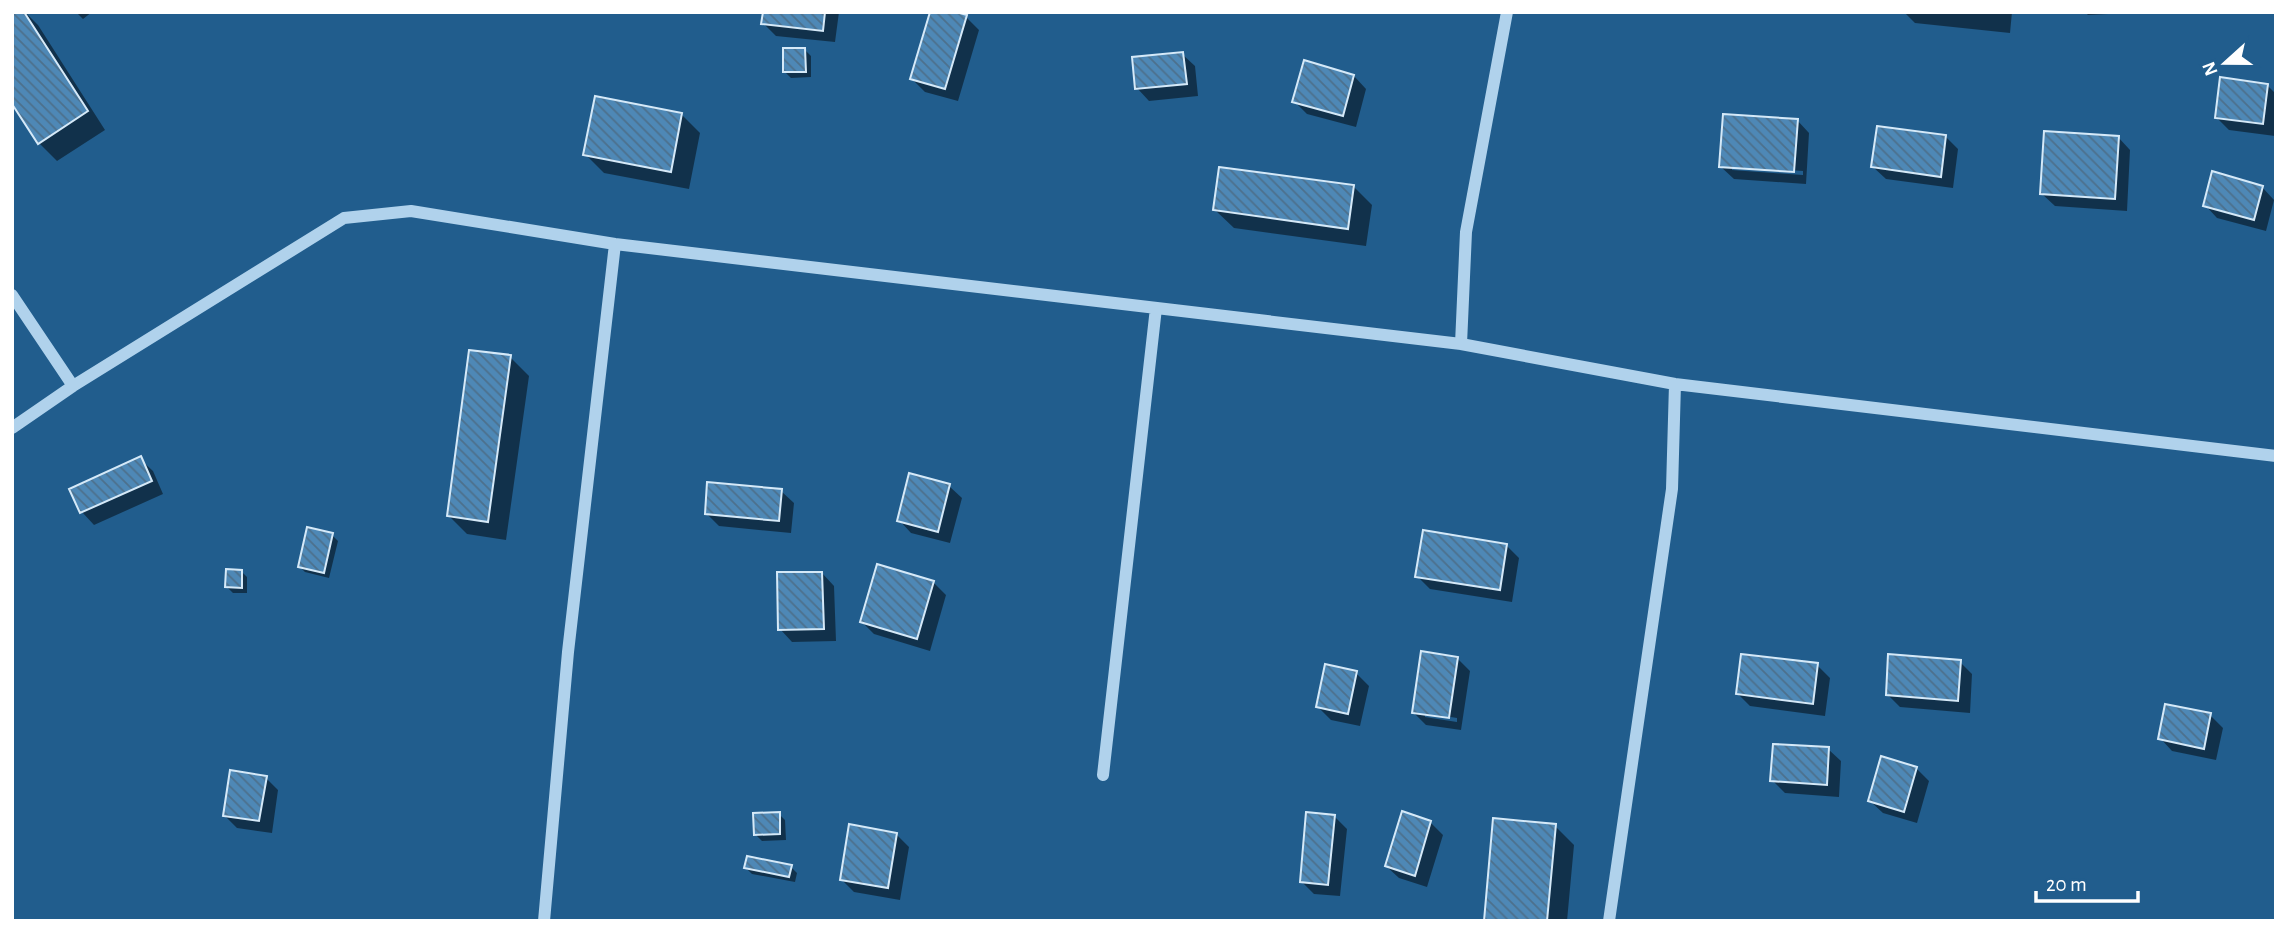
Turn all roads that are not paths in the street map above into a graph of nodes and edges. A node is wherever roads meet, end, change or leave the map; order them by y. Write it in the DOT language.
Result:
graph roads {
  1 [pos="1507,12"];
  2 [pos="615,244"];
  3 [pos="12,295"];
  4 [pos="1157,308"];
  5 [pos="1461,344"];
  6 [pos="1675,384"];
  7 [pos="73,386"];
  8 [pos="12,428"];
  9 [pos="2276,456"];
  10 [pos="1103,775"];
  11 [pos="544,921"];
  12 [pos="1609,921"];
  1 -- 5 [label="street"];
  2 -- 4 [label="street"];
  2 -- 7 [label="street"];
  2 -- 11 [label="street"];
  3 -- 7 [label="street"];
  4 -- 5 [label="street"];
  4 -- 10 [label="street"];
  5 -- 6 [label="street"];
  6 -- 9 [label="street"];
  6 -- 12 [label="street"];
  7 -- 8 [label="street"];
}
